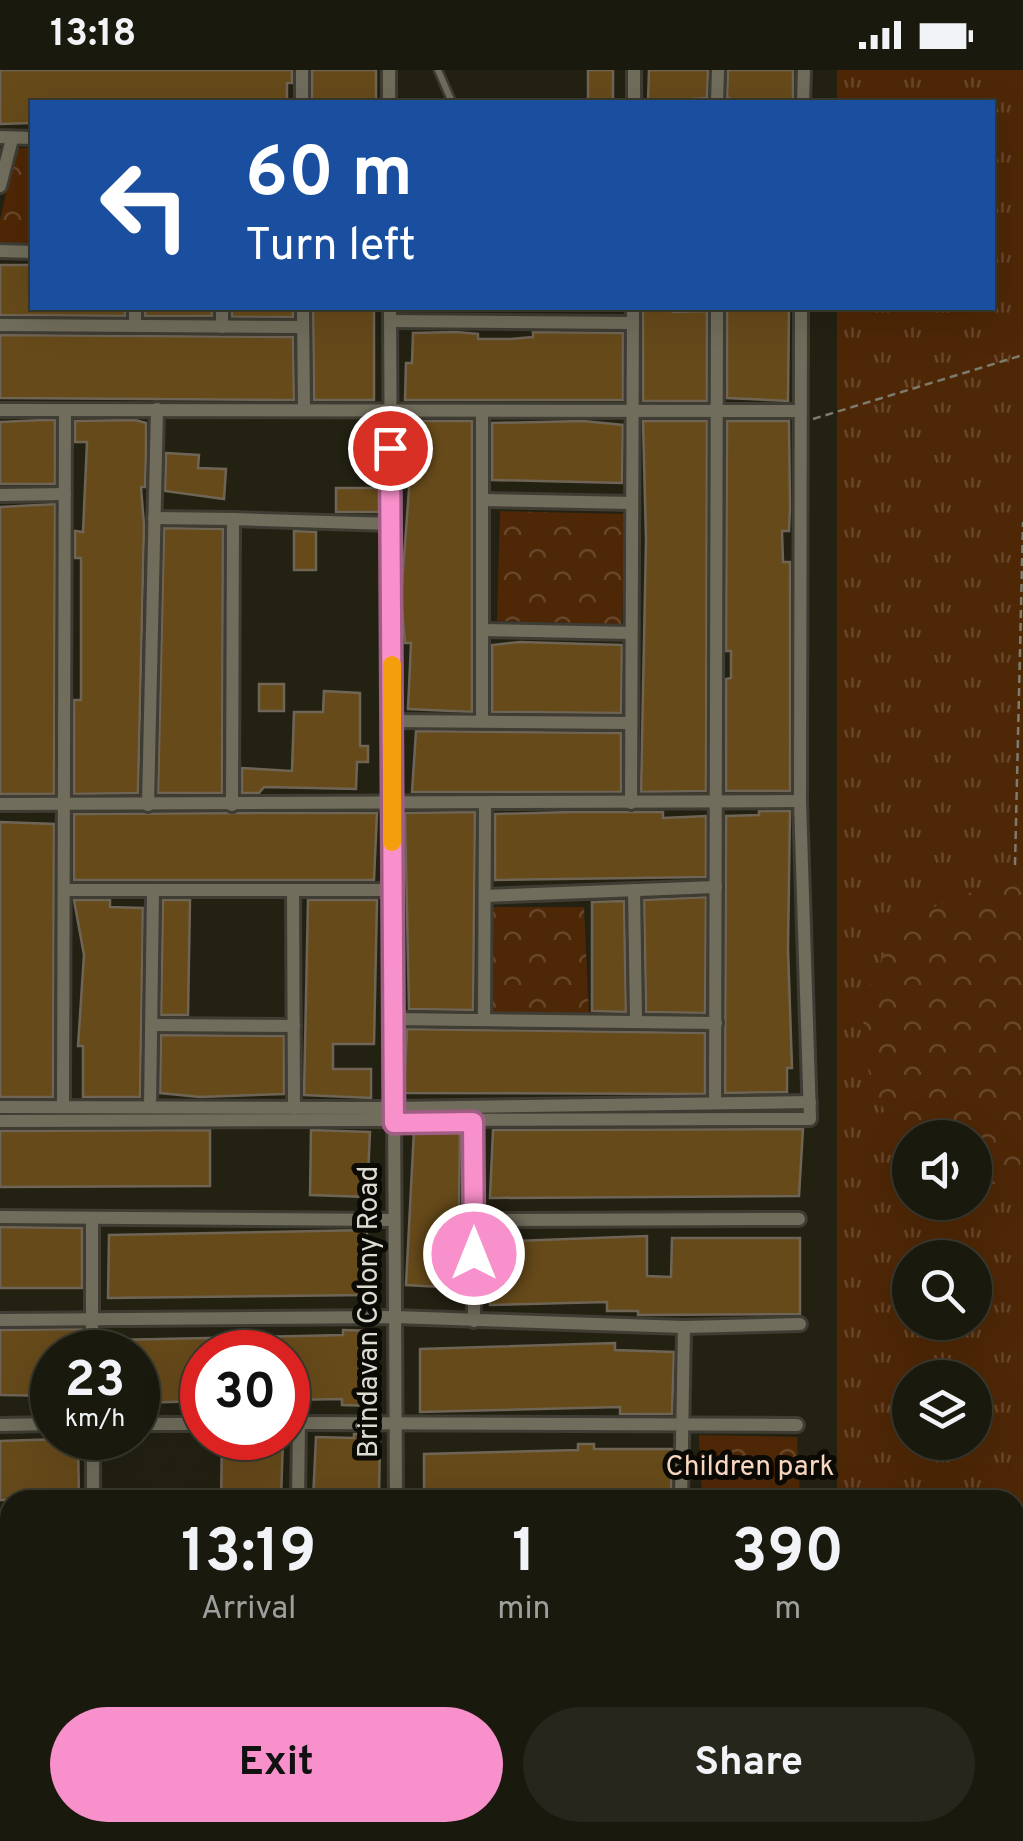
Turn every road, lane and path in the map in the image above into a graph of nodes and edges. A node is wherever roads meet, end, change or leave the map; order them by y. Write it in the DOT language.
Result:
graph roads {
  1 [pos="302,70"];
  2 [pos="389,70"];
  3 [pos="438,70"];
  4 [pos="634,70"];
  5 [pos="718,70"];
  6 [pos="804,70"];
  7 [pos="302,100"];
  8 [pos="389,100"];
  9 [pos="451,100"];
  10 [pos="634,100"];
  11 [pos="718,100"];
  12 [pos="804,100"];
  13 [pos="6,138"];
  14 [pos="0,186"];
  15 [pos="0,251"];
  16 [pos="30,252"];
  17 [pos="135,310"];
  18 [pos="222,310"];
  19 [pos="303,310"];
  20 [pos="633,310"];
  21 [pos="717,310"];
  22 [pos="802,310"];
  23 [pos="390,314"];
  24 [pos="633,323"];
  25 [pos="0,325"];
  26 [pos="135,326"];
  27 [pos="222,327"];
  28 [pos="303,327"];
  29 [pos="1023,355"];
  30 [pos="157,409"];
  31 [pos="304,409"];
  32 [pos="390,409"];
  33 [pos="0,410"];
  34 [pos="65,410"];
  35 [pos="482,411"];
  36 [pos="632,411"];
  37 [pos="717,411"];
  38 [pos="806,415"];
  39 [pos="64,494"];
  40 [pos="0,495"];
  41 [pos="482,500"];
  42 [pos="632,503"];
  43 [pos="154,518"];
  44 [pos="232,520"];
  45 [pos="1023,522"];
  46 [pos="391,524"];
  47 [pos="482,630"];
  48 [pos="631,633"];
  49 [pos="392,720"];
  50 [pos="482,722"];
  51 [pos="631,722"];
  52 [pos="800,801"];
  53 [pos="716,802"];
  54 [pos="631,803"];
  55 [pos="0,804"];
  56 [pos="392,804"];
  57 [pos="485,804"];
  58 [pos="64,805"];
  59 [pos="148,805"];
  60 [pos="232,806"];
  61 [pos="1014,864"];
  62 [pos="716,887"];
  63 [pos="64,890"];
  64 [pos="392,890"];
  65 [pos="634,890"];
  66 [pos="294,891"];
  67 [pos="153,892"];
  68 [pos="485,896"];
  69 [pos="484,1019"];
  70 [pos="393,1020"];
  71 [pos="636,1020"];
  72 [pos="716,1023"];
  73 [pos="151,1024"];
  74 [pos="294,1026"];
  75 [pos="810,1102"];
  76 [pos="715,1103"];
  77 [pos="0,1107"];
  78 [pos="63,1107"];
  79 [pos="150,1108"];
  80 [pos="294,1108"];
  81 [pos="394,1116"];
  82 [pos="0,1121"];
  83 [pos="473,1122"];
  84 [pos="0,1218"];
  85 [pos="92,1219"];
  86 [pos="394,1220"];
  87 [pos="474,1220"];
  88 [pos="799,1220"];
  89 [pos="394,1317"];
  90 [pos="92,1319"];
  91 [pos="0,1320"];
  92 [pos="474,1321"];
  93 [pos="800,1324"];
  94 [pos="684,1327"];
  95 [pos="92,1330"];
  96 [pos="310,1423"];
  97 [pos="30,1424"];
  98 [pos="0,1425"];
  99 [pos="796,1425"];
  100 [pos="396,1426"];
  101 [pos="684,1426"];
  102 [pos="93,1460"];
  103 [pos="295,1460"];
  104 [pos="93,1490"];
  105 [pos="297,1490"];
  106 [pos="396,1490"];
  107 [pos="682,1490"];
  1 -- 7 [label="street"];
  2 -- 8 [label="street"];
  3 -- 9 [label="lane"];
  4 -- 10 [label="street"];
  5 -- 11 [label="street"];
  6 -- 12 [label="street"];
  13 -- 14 [label="street"];
  15 -- 16 [label="street"];
  17 -- 26 [label="street"];
  18 -- 27 [label="street"];
  19 -- 28 [label="street"];
  20 -- 24 [label="street"];
  21 -- 37 [label="street"];
  22 -- 38 [label="street"];
  23 -- 24 [label="street"];
  23 -- 32 [label="street, Brindavan Colony Road"];
  24 -- 36 [label="street"];
  25 -- 26 [label="street"];
  26 -- 27 [label="street"];
  27 -- 28 [label="street"];
  28 -- 31 [label="street"];
  29 -- 38 [label="path"];
  30 -- 31 [label="street"];
  30 -- 34 [label="street"];
  30 -- 43 [label="street"];
  31 -- 32 [label="street"];
  32 -- 35 [label="street"];
  32 -- 46 [label="street, Brindavan Colony Road"];
  33 -- 34 [label="street"];
  34 -- 39 [label="street"];
  35 -- 36 [label="street"];
  35 -- 41 [label="street"];
  36 -- 37 [label="street"];
  36 -- 42 [label="street"];
  37 -- 38 [label="street"];
  37 -- 53 [label="street"];
  38 -- 52 [label="street"];
  39 -- 40 [label="street"];
  39 -- 58 [label="street"];
  41 -- 42 [label="street"];
  41 -- 47 [label="street"];
  42 -- 48 [label="street"];
  43 -- 44 [label="street"];
  43 -- 59 [label="street"];
  44 -- 46 [label="street"];
  44 -- 60 [label="street"];
  45 -- 61 [label="path"];
  46 -- 49 [label="street, Brindavan Colony Road"];
  47 -- 48 [label="street"];
  47 -- 50 [label="street"];
  48 -- 51 [label="street"];
  49 -- 50 [label="street"];
  49 -- 56 [label="street, Brindavan Colony Road"];
  50 -- 51 [label="street"];
  51 -- 54 [label="street"];
  52 -- 53 [label="street"];
  52 -- 75 [label="street"];
  53 -- 54 [label="street"];
  53 -- 62 [label="street"];
  54 -- 57 [label="street"];
  55 -- 58 [label="street"];
  56 -- 57 [label="street"];
  56 -- 60 [label="street"];
  56 -- 64 [label="street, Brindavan Colony Road"];
  57 -- 68 [label="street"];
  58 -- 59 [label="street"];
  58 -- 63 [label="street"];
  59 -- 60 [label="street"];
  62 -- 65 [label="street"];
  62 -- 72 [label="street"];
  63 -- 67 [label="street"];
  63 -- 78 [label="street"];
  64 -- 66 [label="street"];
  64 -- 70 [label="street, Brindavan Colony Road"];
  65 -- 68 [label="street"];
  65 -- 71 [label="street"];
  66 -- 67 [label="street"];
  66 -- 74 [label="street"];
  67 -- 73 [label="street"];
  68 -- 69 [label="street"];
  69 -- 70 [label="street"];
  69 -- 71 [label="street"];
  70 -- 81 [label="street, Brindavan Colony Road"];
  71 -- 72 [label="street"];
  72 -- 76 [label="street"];
  73 -- 74 [label="street"];
  73 -- 79 [label="street"];
  74 -- 80 [label="street"];
  75 -- 76 [label="street"];
  75 -- 83 [label="street"];
  76 -- 81 [label="street"];
  77 -- 78 [label="street"];
  78 -- 79 [label="street"];
  79 -- 80 [label="street"];
  80 -- 81 [label="street"];
  81 -- 82 [label="street"];
  81 -- 83 [label="street"];
  81 -- 86 [label="street, Brindavan Colony Road"];
  83 -- 87 [label="street"];
  84 -- 85 [label="street"];
  85 -- 86 [label="street"];
  85 -- 90 [label="street"];
  86 -- 89 [label="street, Brindavan Colony Road"];
  87 -- 88 [label="street"];
  87 -- 92 [label="street"];
  89 -- 90 [label="street"];
  89 -- 92 [label="street"];
  89 -- 100 [label="street, Brindavan Colony Road"];
  90 -- 91 [label="street"];
  90 -- 95 [label="street"];
  92 -- 94 [label="street"];
  93 -- 94 [label="street"];
  94 -- 101 [label="street"];
  96 -- 100 [label="street"];
  97 -- 98 [label="street"];
  99 -- 101 [label="street"];
  100 -- 101 [label="street"];
  100 -- 106 [label="street, Brindavan Colony Road"];
  101 -- 107 [label="street"];
  102 -- 104 [label="street"];
  103 -- 105 [label="street"];
}
